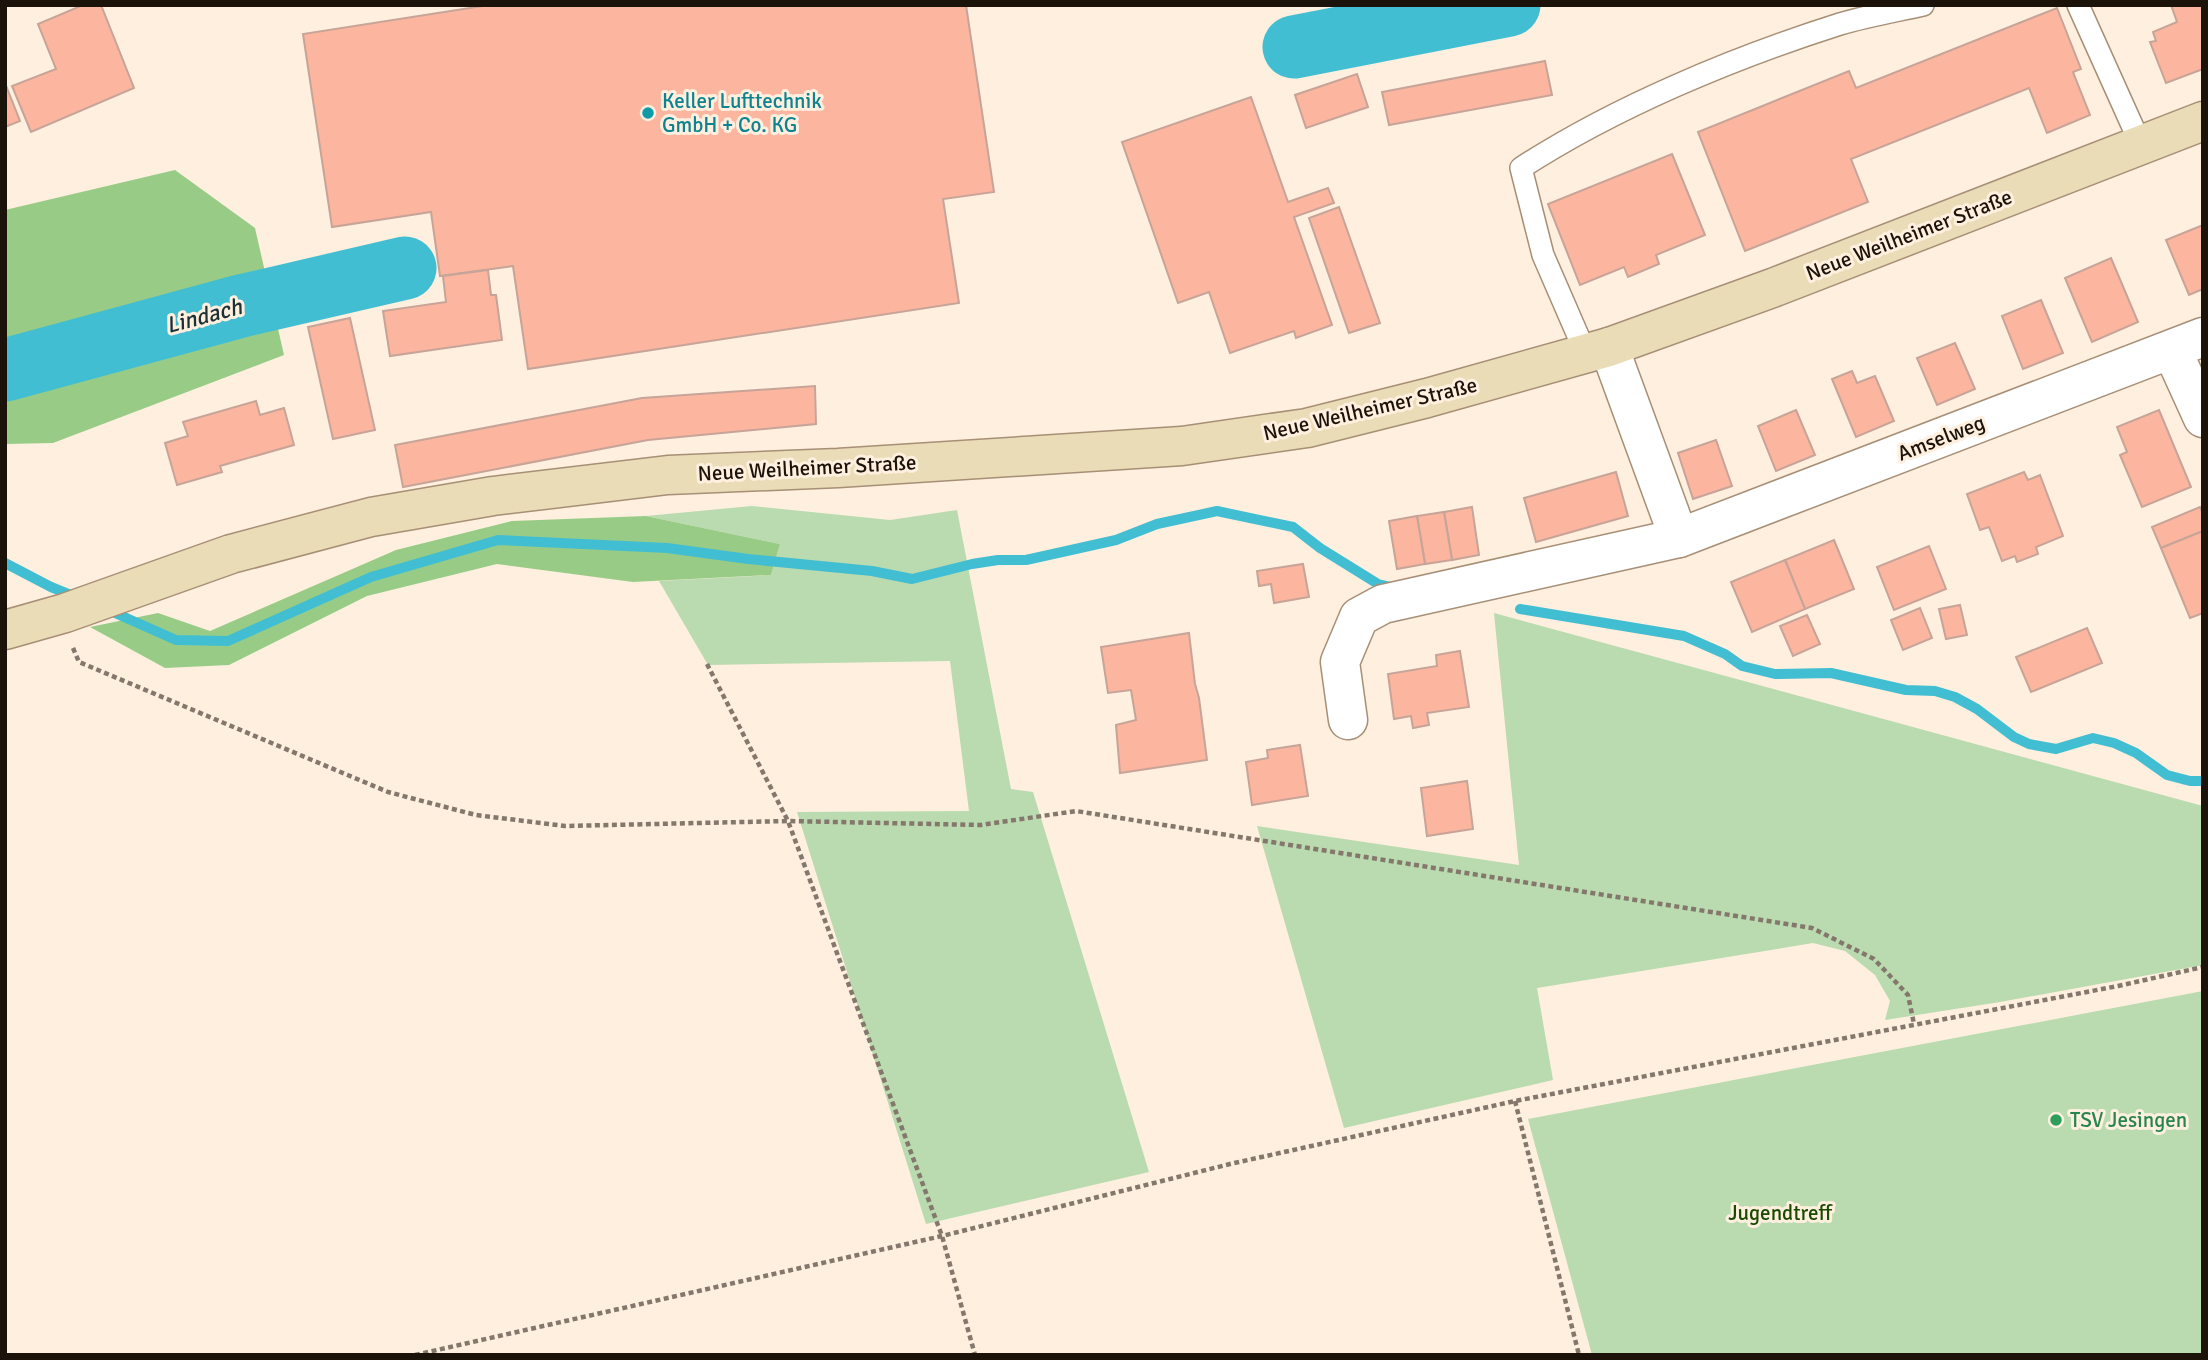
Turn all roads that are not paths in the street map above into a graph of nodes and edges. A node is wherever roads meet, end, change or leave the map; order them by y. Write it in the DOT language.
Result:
graph roads {
  1 [pos="1923,5"];
  2 [pos="2078,5"];
  3 [pos="2203,121"];
  4 [pos="2141,145"];
  5 [pos="2187,343"];
  6 [pos="1597,351"];
  7 [pos="2203,418"];
  8 [pos="1679,538"];
  9 [pos="5,630"];
  10 [pos="1348,720"];
  1 -- 6 [label="lane"];
  2 -- 4 [label="lane"];
  3 -- 4 [label="main road, Neue Weilheimer Straße"];
  4 -- 6 [label="main road, Neue Weilheimer Straße"];
  5 -- 7 [label="street"];
  5 -- 8 [label="street, Amselweg"];
  6 -- 8 [label="street"];
  6 -- 9 [label="main road, Neue Weilheimer Straße"];
  8 -- 10 [label="street, Amselweg"];
}
